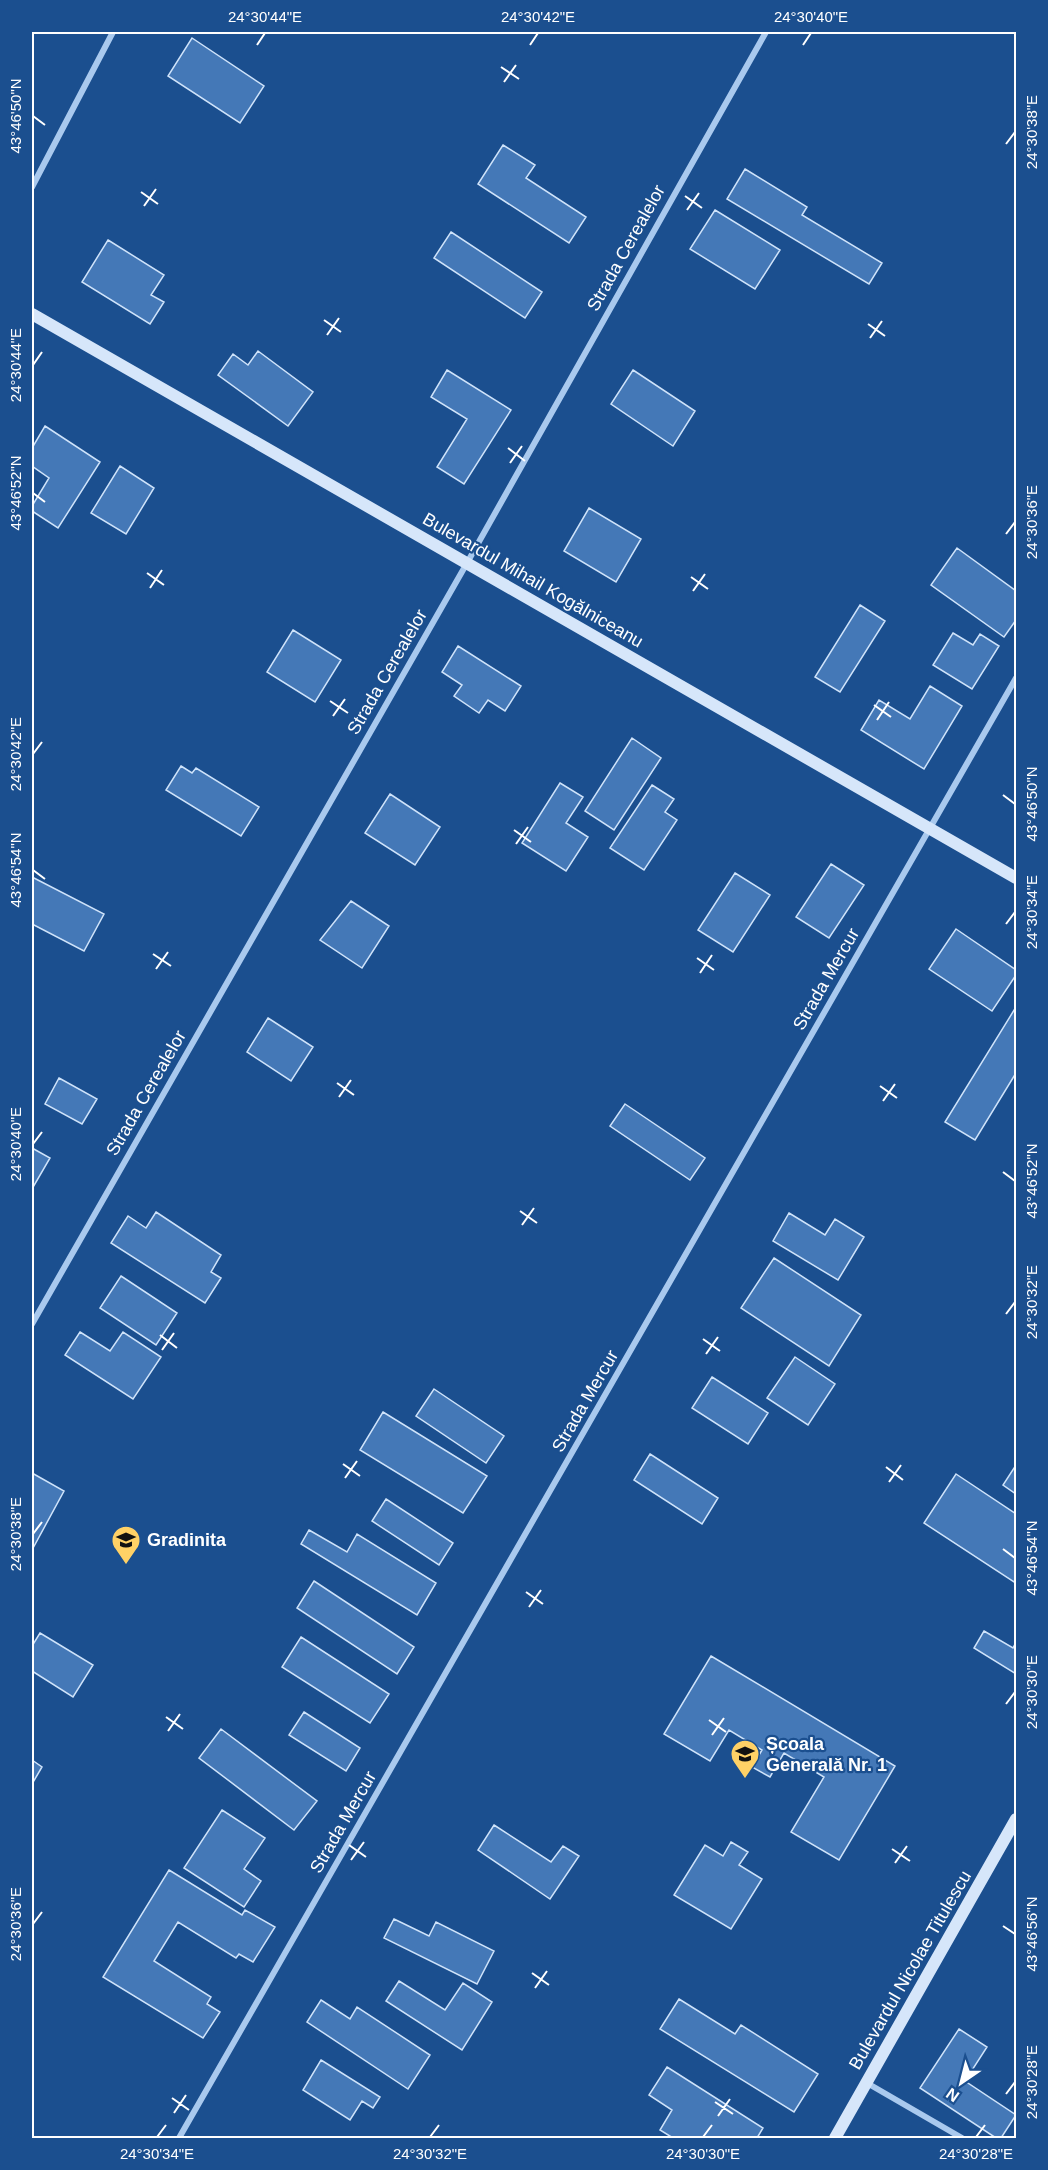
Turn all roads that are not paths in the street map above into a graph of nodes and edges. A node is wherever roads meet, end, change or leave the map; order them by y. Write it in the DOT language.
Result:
graph roads {
  1 [pos="113,32"];
  2 [pos="766,32"];
  3 [pos="32,187"];
  4 [pos="32,314"];
  5 [pos="467,563"];
  6 [pos="1017,678"];
  7 [pos="930,828"];
  8 [pos="1017,878"];
  9 [pos="32,1324"];
  10 [pos="1017,1819"];
  11 [pos="867,2083"];
  12 [pos="179,2139"];
  13 [pos="835,2139"];
  14 [pos="962,2139"];
  1 -- 3 [label="street"];
  2 -- 5 [label="street, Strada Cerealelor"];
  4 -- 5 [label="main road, Bulevardul Mihail Kogălniceanu"];
  5 -- 7 [label="main road, Bulevardul Mihail Kogălniceanu"];
  5 -- 9 [label="street, Strada Cerealelor"];
  6 -- 7 [label="street, Strada Mercur"];
  7 -- 8 [label="main road, Bulevardul Mihail Kogălniceanu"];
  7 -- 12 [label="street, Strada Mercur"];
  10 -- 11 [label="main road, Bulevardul Nicolae Titulescu"];
  11 -- 13 [label="main road, Bulevardul Nicolae Titulescu"];
  11 -- 14 [label="street"];
}
